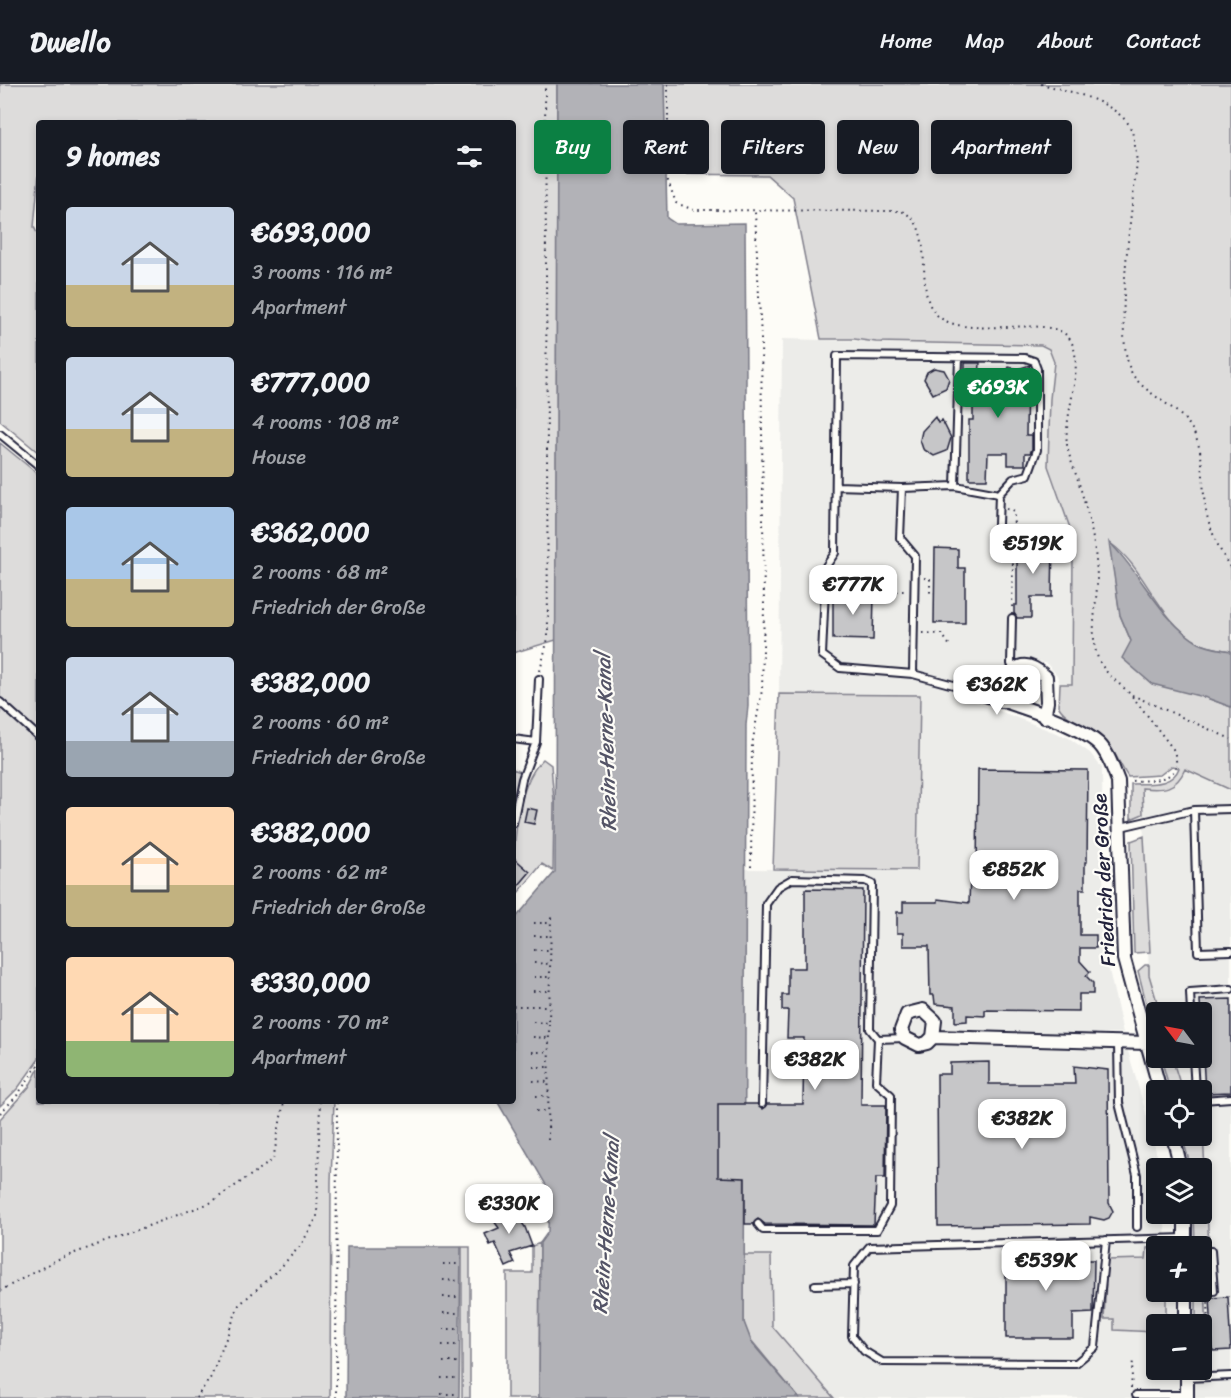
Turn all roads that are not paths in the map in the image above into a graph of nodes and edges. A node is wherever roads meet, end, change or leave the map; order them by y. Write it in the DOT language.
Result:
graph roads {
  1 [pos="959,357"];
  2 [pos="0,434"];
  3 [pos="36,464"];
  4 [pos="836,486"];
  5 [pos="955,486"];
  6 [pos="902,488"];
  7 [pos="999,494"];
  8 [pos="997,555"];
  9 [pos="1012,618"];
  10 [pos="1014,669"];
  11 [pos="913,674"];
  12 [pos="539,680"];
  13 [pos="961,687"];
  14 [pos="1001,701"];
  15 [pos="0,702"];
  16 [pos="1044,717"];
  17 [pos="36,734"];
  18 [pos="516,739"];
  19 [pos="536,742"];
  20 [pos="516,808"];
  21 [pos="1231,809"];
  22 [pos="1194,810"];
  23 [pos="1121,827"];
  24 [pos="1231,951"];
  25 [pos="1231,989"];
  26 [pos="1190,1002"];
  27 [pos="933,1037"];
  28 [pos="904,1038"];
  29 [pos="878,1039"];
  30 [pos="1146,1039"];
  31 [pos="1146,1043"];
  32 [pos="1118,1044"];
  33 [pos="1231,1098"];
  34 [pos="1212,1099"];
  35 [pos="762,1104"];
  36 [pos="758,1224"];
  37 [pos="1137,1227"];
  38 [pos="1106,1240"];
  39 [pos="1146,1241"];
  40 [pos="1212,1264"];
  41 [pos="854,1284"];
  42 [pos="815,1285"];
  43 [pos="1214,1291"];
  44 [pos="1212,1375"];
  45 [pos="1231,1376"];
  46 [pos="1187,1380"];
  47 [pos="1133,1396"];
  48 [pos="1187,1396"];
  1 -- 4 [label="lane"];
  1 -- 5 [label="lane"];
  1 -- 7 [label="lane"];
  2 -- 3 [label="lane"];
  4 -- 6 [label="lane"];
  4 -- 11 [label="lane"];
  5 -- 6 [label="lane"];
  5 -- 7 [label="lane"];
  6 -- 11 [label="lane"];
  7 -- 8 [label="lane"];
  9 -- 10 [label="lane"];
  10 -- 14 [label="street"];
  10 -- 16 [label="street"];
  11 -- 13 [label="lane"];
  12 -- 19 [label="lane"];
  13 -- 14 [label="street, Friedrich der Große"];
  14 -- 16 [label="street, Friedrich der Große"];
  15 -- 17 [label="lane"];
  16 -- 23 [label="street, Friedrich der Große"];
  18 -- 19 [label="lane"];
  19 -- 20 [label="lane"];
  21 -- 22 [label="lane"];
  22 -- 23 [label="lane"];
  22 -- 24 [label="lane"];
  23 -- 30 [label="street, Friedrich der Große"];
  25 -- 26 [label="lane"];
  27 -- 28 [label="street"];
  27 -- 28 [label="street"];
  27 -- 32 [label="street"];
  28 -- 29 [label="lane"];
  29 -- 35 [label="lane"];
  29 -- 36 [label="lane"];
  31 -- 32 [label="street"];
  32 -- 37 [label="lane"];
  33 -- 34 [label="lane"];
  38 -- 39 [label="lane"];
  38 -- 41 [label="lane"];
  38 -- 41 [label="lane"];
  40 -- 43 [label="lane"];
  41 -- 42 [label="lane"];
  44 -- 45 [label="lane"];
  46 -- 48 [label="street"];
  47 -- 48 [label="lane"];
}
